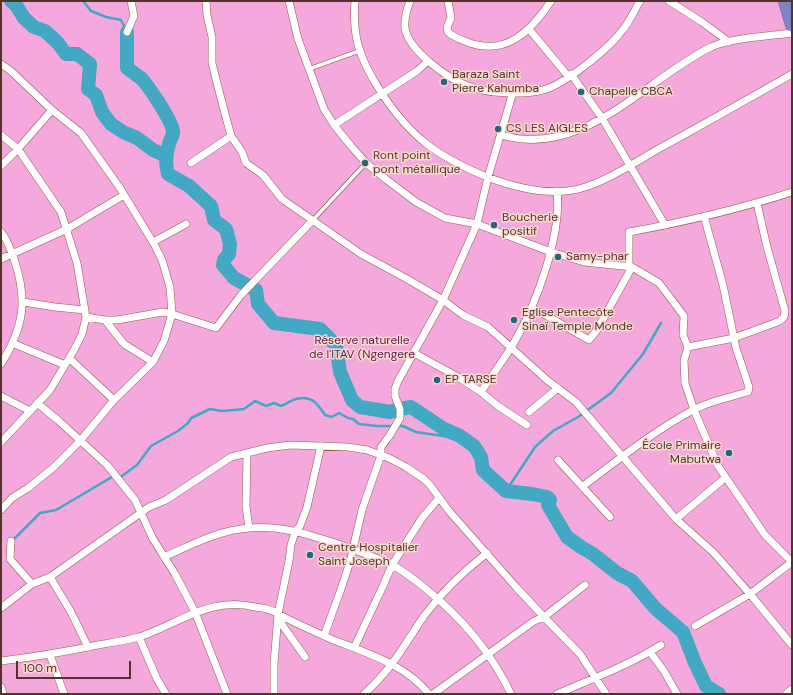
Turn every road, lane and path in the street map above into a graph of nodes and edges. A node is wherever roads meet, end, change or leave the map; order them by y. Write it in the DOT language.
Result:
graph roads {
  1 [pos="131,1"];
  2 [pos="206,1"];
  3 [pos="289,1"];
  4 [pos="355,1"];
  5 [pos="410,1"];
  6 [pos="448,1"];
  7 [pos="552,1"];
  8 [pos="640,1"];
  9 [pos="669,1"];
  10 [pos="785,1"];
  11 [pos="791,18"];
  12 [pos="529,29"];
  13 [pos="127,32"];
  14 [pos="792,33"];
  15 [pos="729,42"];
  16 [pos="359,51"];
  17 [pos="428,61"];
  18 [pos="1,64"];
  19 [pos="309,70"];
  20 [pos="792,74"];
  21 [pos="570,75"];
  22 [pos="513,92"];
  23 [pos="382,94"];
  24 [pos="52,110"];
  25 [pos="602,118"];
  26 [pos="334,125"];
  27 [pos="1,135"];
  28 [pos="500,135"];
  29 [pos="231,136"];
  30 [pos="18,149"];
  31 [pos="191,163"];
  32 [pos="366,163"];
  33 [pos="630,165"];
  34 [pos="1,166"];
  35 [pos="488,177"];
  36 [pos="557,191"];
  37 [pos="792,192"];
  38 [pos="124,195"];
  39 [pos="757,203"];
  40 [pos="704,216"];
  41 [pos="312,220"];
  42 [pos="186,224"];
  43 [pos="477,224"];
  44 [pos="664,225"];
  45 [pos="67,229"];
  46 [pos="1,232"];
  47 [pos="153,242"];
  48 [pos="551,252"];
  49 [pos="12,255"];
  50 [pos="1,259"];
  51 [pos="631,267"];
  52 [pos="443,300"];
  53 [pos="23,302"];
  54 [pos="531,308"];
  55 [pos="85,314"];
  56 [pos="172,314"];
  57 [pos="105,320"];
  58 [pos="734,338"];
  59 [pos="12,343"];
  60 [pos="688,347"];
  61 [pos="510,348"];
  62 [pos="414,353"];
  63 [pos="67,362"];
  64 [pos="153,362"];
  65 [pos="1,364"];
  66 [pos="558,388"];
  67 [pos="481,392"];
  68 [pos="1,396"];
  69 [pos="114,400"];
  70 [pos="37,404"];
  71 [pos="694,410"];
  72 [pos="30,411"];
  73 [pos="529,412"];
  74 [pos="527,425"];
  75 [pos="80,441"];
  76 [pos="1,442"];
  77 [pos="321,446"];
  78 [pos="248,453"];
  79 [pos="381,455"];
  80 [pos="623,456"];
  81 [pos="558,460"];
  82 [pos="725,478"];
  83 [pos="583,486"];
  84 [pos="439,498"];
  85 [pos="1,510"];
  86 [pos="141,513"];
  87 [pos="610,517"];
  88 [pos="676,519"];
  89 [pos="249,528"];
  90 [pos="295,532"];
  91 [pos="11,541"];
  92 [pos="352,550"];
  93 [pos="487,552"];
  94 [pos="164,557"];
  95 [pos="792,562"];
  96 [pos="392,565"];
  97 [pos="50,577"];
  98 [pos="32,584"];
  99 [pos="585,585"];
  100 [pos="750,594"];
  101 [pos="438,599"];
  102 [pos="1,608"];
  103 [pos="195,612"];
  104 [pos="278,614"];
  105 [pos="544,617"];
  106 [pos="695,626"];
  107 [pos="324,636"];
  108 [pos="139,637"];
  109 [pos="661,645"];
  110 [pos="792,645"];
  111 [pos="88,647"];
  112 [pos="354,648"];
  113 [pos="650,652"];
  114 [pos="488,653"];
  115 [pos="50,655"];
  116 [pos="305,657"];
  117 [pos="1,661"];
  118 [pos="392,664"];
  119 [pos="597,678"];
  120 [pos="1,687"];
  121 [pos="792,688"];
  122 [pos="3,694"];
  123 [pos="64,694"];
  124 [pos="166,694"];
  125 [pos="227,694"];
  126 [pos="274,694"];
  127 [pos="364,694"];
  128 [pos="429,694"];
  129 [pos="433,694"];
  130 [pos="511,694"];
  131 [pos="557,694"];
  132 [pos="606,694"];
  133 [pos="677,694"];
  134 [pos="786,694"];
  1 -- 13 [label="street"];
  2 -- 29 [label="street"];
  3 -- 19 [label="street"];
  4 -- 16 [label="street"];
  5 -- 17 [label="street"];
  6 -- 12 [label="street"];
  7 -- 12 [label="street"];
  8 -- 21 [label="street"];
  9 -- 15 [label="street"];
  10 -- 11 [label="highway"];
  12 -- 21 [label="street"];
  14 -- 15 [label="street"];
  15 -- 25 [label="street"];
  16 -- 19 [label="lane"];
  16 -- 23 [label="street"];
  17 -- 22 [label="street"];
  17 -- 23 [label="street"];
  18 -- 24 [label="street"];
  19 -- 26 [label="street"];
  20 -- 33 [label="street"];
  21 -- 22 [label="street"];
  21 -- 25 [label="street"];
  22 -- 28 [label="street"];
  23 -- 26 [label="street"];
  23 -- 35 [label="street"];
  24 -- 30 [label="street"];
  24 -- 38 [label="street"];
  25 -- 28 [label="street"];
  25 -- 33 [label="street"];
  26 -- 32 [label="street"];
  27 -- 30 [label="street"];
  28 -- 35 [label="street"];
  29 -- 31 [label="street"];
  29 -- 41 [label="street"];
  30 -- 34 [label="street"];
  30 -- 45 [label="street"];
  32 -- 41 [label="lane"];
  32 -- 43 [label="street"];
  33 -- 36 [label="street"];
  33 -- 44 [label="street"];
  35 -- 36 [label="street"];
  35 -- 43 [label="street"];
  36 -- 48 [label="street"];
  37 -- 39 [label="street"];
  38 -- 45 [label="street"];
  38 -- 47 [label="street"];
  39 -- 40 [label="street"];
  39 -- 58 [label="street"];
  40 -- 44 [label="street"];
  40 -- 58 [label="street"];
  41 -- 52 [label="street"];
  41 -- 56 [label="street"];
  42 -- 47 [label="street"];
  43 -- 48 [label="street"];
  43 -- 52 [label="street"];
  44 -- 51 [label="street"];
  45 -- 49 [label="street"];
  45 -- 55 [label="street"];
  46 -- 49 [label="street"];
  47 -- 56 [label="street"];
  48 -- 51 [label="street"];
  48 -- 54 [label="street"];
  49 -- 50 [label="street"];
  49 -- 53 [label="street"];
  51 -- 54 [label="street"];
  51 -- 60 [label="street"];
  52 -- 61 [label="street"];
  52 -- 62 [label="street"];
  53 -- 55 [label="street"];
  53 -- 59 [label="street"];
  54 -- 61 [label="street"];
  55 -- 57 [label="street"];
  55 -- 63 [label="street"];
  56 -- 57 [label="street"];
  56 -- 64 [label="street"];
  57 -- 64 [label="street"];
  58 -- 60 [label="street"];
  58 -- 71 [label="street"];
  59 -- 63 [label="street"];
  59 -- 65 [label="street"];
  60 -- 71 [label="street"];
  61 -- 66 [label="street"];
  61 -- 67 [label="street"];
  62 -- 67 [label="street"];
  62 -- 79 [label="street"];
  63 -- 69 [label="street"];
  63 -- 70 [label="street"];
  64 -- 69 [label="street"];
  66 -- 73 [label="street"];
  66 -- 80 [label="street"];
  67 -- 74 [label="street"];
  68 -- 72 [label="street"];
  69 -- 75 [label="street"];
  70 -- 72 [label="street"];
  70 -- 75 [label="street"];
  71 -- 80 [label="street"];
  71 -- 82 [label="street"];
  72 -- 76 [label="street"];
  75 -- 85 [label="street"];
  75 -- 86 [label="street"];
  77 -- 78 [label="street"];
  77 -- 79 [label="street"];
  77 -- 90 [label="street"];
  78 -- 86 [label="street"];
  78 -- 89 [label="street"];
  79 -- 84 [label="street"];
  79 -- 92 [label="street"];
  80 -- 83 [label="street"];
  80 -- 88 [label="street"];
  81 -- 83 [label="street"];
  82 -- 88 [label="street"];
  82 -- 95 [label="street"];
  83 -- 87 [label="street"];
  84 -- 93 [label="street"];
  84 -- 96 [label="street"];
  86 -- 94 [label="street"];
  86 -- 97 [label="street"];
  88 -- 100 [label="street"];
  89 -- 90 [label="street"];
  89 -- 94 [label="street"];
  90 -- 92 [label="street"];
  90 -- 104 [label="street"];
  91 -- 98 [label="street"];
  92 -- 96 [label="street"];
  92 -- 107 [label="street"];
  93 -- 101 [label="street"];
  93 -- 105 [label="street"];
  94 -- 103 [label="street"];
  95 -- 100 [label="street"];
  96 -- 101 [label="street"];
  96 -- 112 [label="street"];
  97 -- 98 [label="street"];
  97 -- 111 [label="street"];
  98 -- 102 [label="street"];
  99 -- 105 [label="street"];
  100 -- 106 [label="street"];
  100 -- 110 [label="street"];
  101 -- 114 [label="street"];
  101 -- 118 [label="street"];
  103 -- 104 [label="street"];
  103 -- 108 [label="street"];
  103 -- 125 [label="street"];
  104 -- 107 [label="street"];
  104 -- 116 [label="street"];
  104 -- 126 [label="street"];
  105 -- 114 [label="street"];
  105 -- 119 [label="street"];
  107 -- 112 [label="street"];
  108 -- 111 [label="street"];
  108 -- 124 [label="street"];
  109 -- 113 [label="street"];
  111 -- 115 [label="street"];
  112 -- 118 [label="street"];
  113 -- 119 [label="street"];
  113 -- 133 [label="street"];
  114 -- 129 [label="street"];
  114 -- 130 [label="street"];
  115 -- 117 [label="street"];
  115 -- 123 [label="street"];
  118 -- 127 [label="street"];
  118 -- 128 [label="street"];
  119 -- 131 [label="street"];
  119 -- 132 [label="street"];
  120 -- 122 [label="street"];
  121 -- 134 [label="street"];
}
